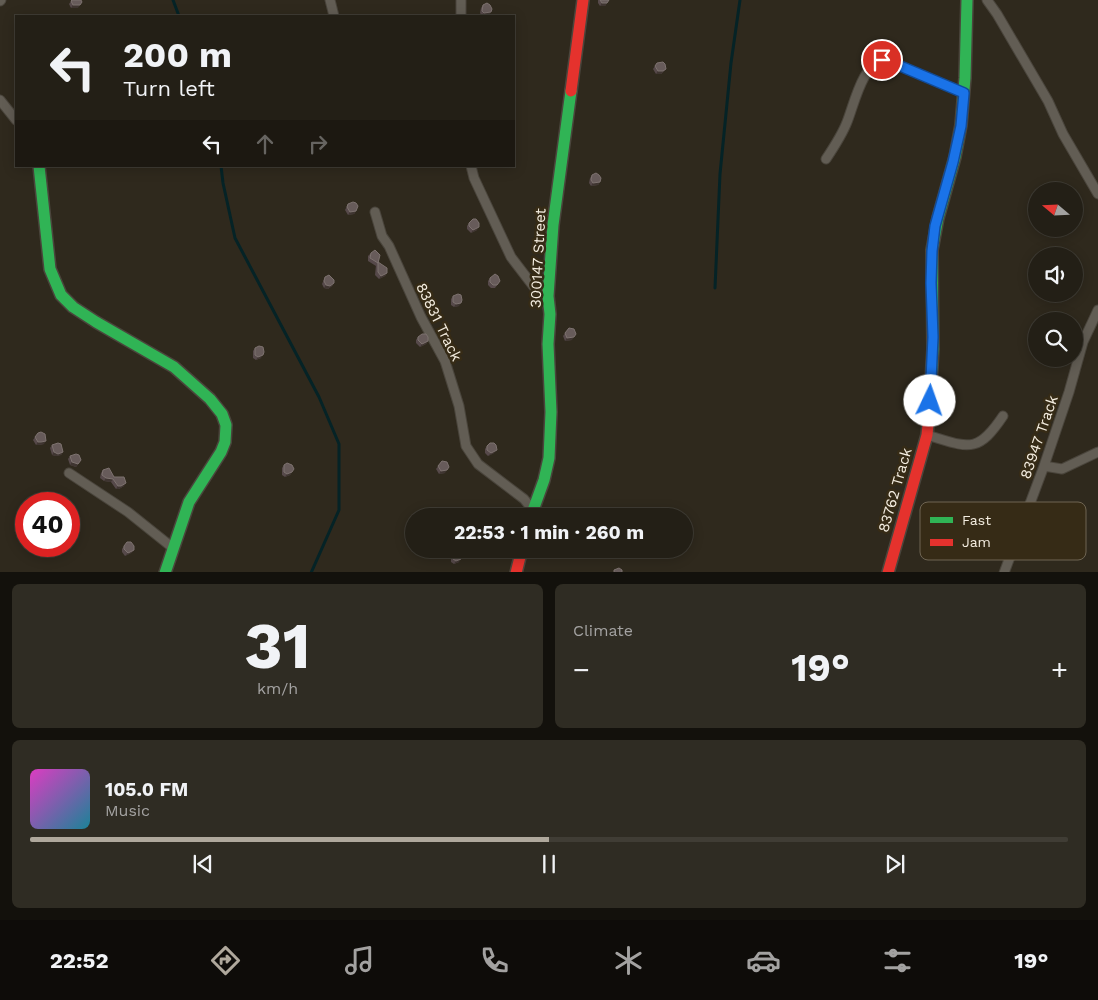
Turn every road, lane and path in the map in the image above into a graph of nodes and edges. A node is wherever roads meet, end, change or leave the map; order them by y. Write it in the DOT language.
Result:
graph roads {
  1 [pos="330,0"];
  2 [pos="462,0"];
  3 [pos="584,0"];
  4 [pos="967,0"];
  5 [pos="987,0"];
  6 [pos="334,15"];
  7 [pos="461,15"];
  8 [pos="964,93"];
  9 [pos="0,100"];
  10 [pos="15,119"];
  11 [pos="826,159"];
  12 [pos="39,167"];
  13 [pos="471,167"];
  14 [pos="1098,194"];
  15 [pos="374,212"];
  16 [pos="548,296"];
  17 [pos="1098,310"];
  18 [pos="1003,416"];
  19 [pos="927,436"];
  20 [pos="1098,452"];
  21 [pos="1044,466"];
  22 [pos="69,473"];
  23 [pos="1030,502"];
  24 [pos="529,508"];
  25 [pos="534,508"];
  26 [pos="173,548"];
  27 [pos="520,558"];
  28 [pos="1009,560"];
  29 [pos="164,572"];
  30 [pos="516,572"];
  31 [pos="888,572"];
  32 [pos="1004,572"];
  1 -- 6 [label="street"];
  2 -- 7 [label="street"];
  3 -- 16 [label="street, 300147 Street"];
  4 -- 8 [label="street, 83762 Track"];
  5 -- 14 [label="street"];
  8 -- 11 [label="street"];
  8 -- 19 [label="street, 83762 Track"];
  9 -- 10 [label="street"];
  12 -- 26 [label="street"];
  13 -- 16 [label="street"];
  15 -- 24 [label="street, 83831 Track"];
  16 -- 25 [label="street, 300147 Street"];
  17 -- 21 [label="street, 83947 Track"];
  18 -- 19 [label="street"];
  19 -- 31 [label="street, 83762 Track"];
  20 -- 21 [label="street"];
  21 -- 23 [label="street, 83947 Track"];
  22 -- 26 [label="street"];
  26 -- 29 [label="street"];
  27 -- 30 [label="street"];
  28 -- 32 [label="street, 83947 Track"];
}
